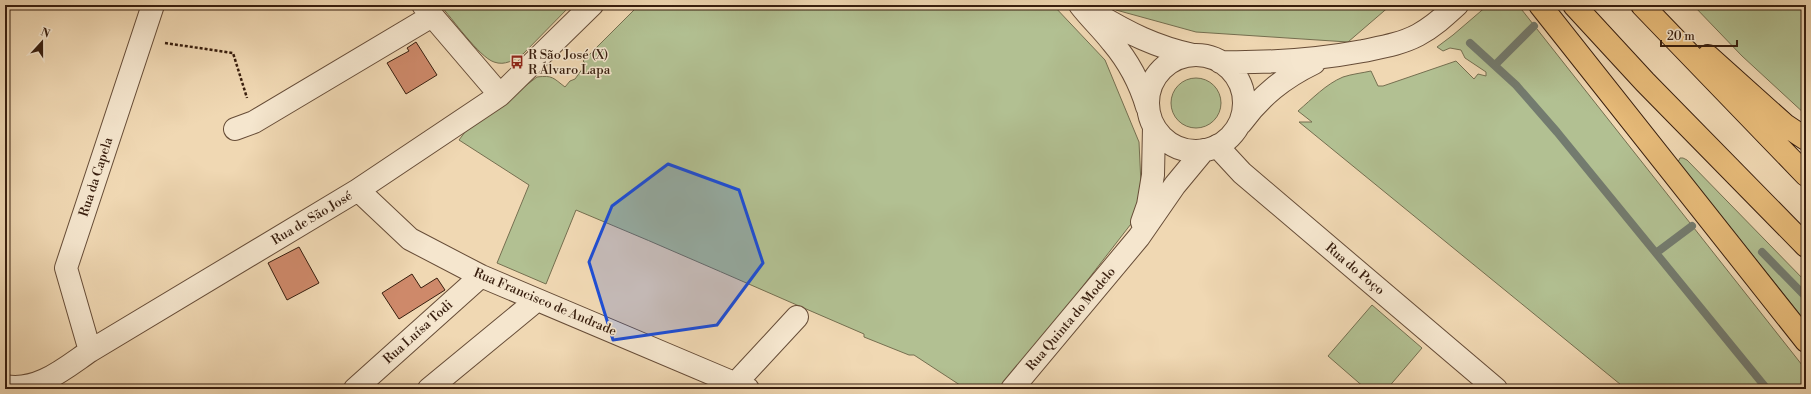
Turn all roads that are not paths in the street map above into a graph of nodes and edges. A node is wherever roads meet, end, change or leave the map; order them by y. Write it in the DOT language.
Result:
graph roads {
  1 [pos="153,5"];
  2 [pos="592,5"];
  3 [pos="1081,5"];
  4 [pos="1457,5"];
  5 [pos="1540,5"];
  6 [pos="1574,5"];
  7 [pos="1642,5"];
  8 [pos="1651,5"];
  9 [pos="427,10"];
  10 [pos="1196,56"];
  11 [pos="1336,56"];
  12 [pos="1220,62"];
  13 [pos="500,95"];
  14 [pos="1152,120"];
  15 [pos="244,126"];
  16 [pos="1235,130"];
  17 [pos="1806,139"];
  18 [pos="1210,148"];
  19 [pos="1806,175"];
  20 [pos="358,190"];
  21 [pos="1806,246"];
  22 [pos="1129,248"];
  23 [pos="481,276"];
  24 [pos="537,300"];
  25 [pos="797,317"];
  26 [pos="1806,341"];
  27 [pos="90,351"];
  28 [pos="5,386"];
  29 [pos="737,387"];
  30 [pos="355,389"];
  31 [pos="429,389"];
  32 [pos="1012,389"];
  33 [pos="1496,389"];
  1 -- 27 [label="street, Rua da Capela"];
  2 -- 13 [label="street, Rua de São José"];
  3 -- 10 [label="street"];
  3 -- 14 [label="street"];
  4 -- 11 [label="street"];
  5 -- 26 [label="highway"];
  6 -- 21 [label="highway"];
  7 -- 19 [label="highway"];
  8 -- 17 [label="highway"];
  9 -- 13 [label="street"];
  9 -- 15 [label="street"];
  10 -- 12 [label="street"];
  10 -- 14 [label="street"];
  11 -- 12 [label="street"];
  11 -- 16 [label="street"];
  12 -- 16 [label="street"];
  13 -- 20 [label="street, Rua de São José"];
  14 -- 18 [label="street"];
  14 -- 22 [label="street, Rua Quinta do Modelo"];
  16 -- 18 [label="street"];
  18 -- 22 [label="street, Rua Quinta do Modelo"];
  18 -- 33 [label="street, Rua do Poço"];
  20 -- 23 [label="street, Rua Francisco de Andrade"];
  20 -- 27 [label="street, Rua de São José"];
  22 -- 32 [label="street, Rua Quinta do Modelo"];
  23 -- 24 [label="street, Rua Francisco de Andrade"];
  23 -- 30 [label="street, Rua Luísa Todi"];
  24 -- 29 [label="street, Rua Francisco de Andrade"];
  24 -- 31 [label="street"];
  25 -- 29 [label="street"];
  27 -- 28 [label="street, Rua de São José"];
}
